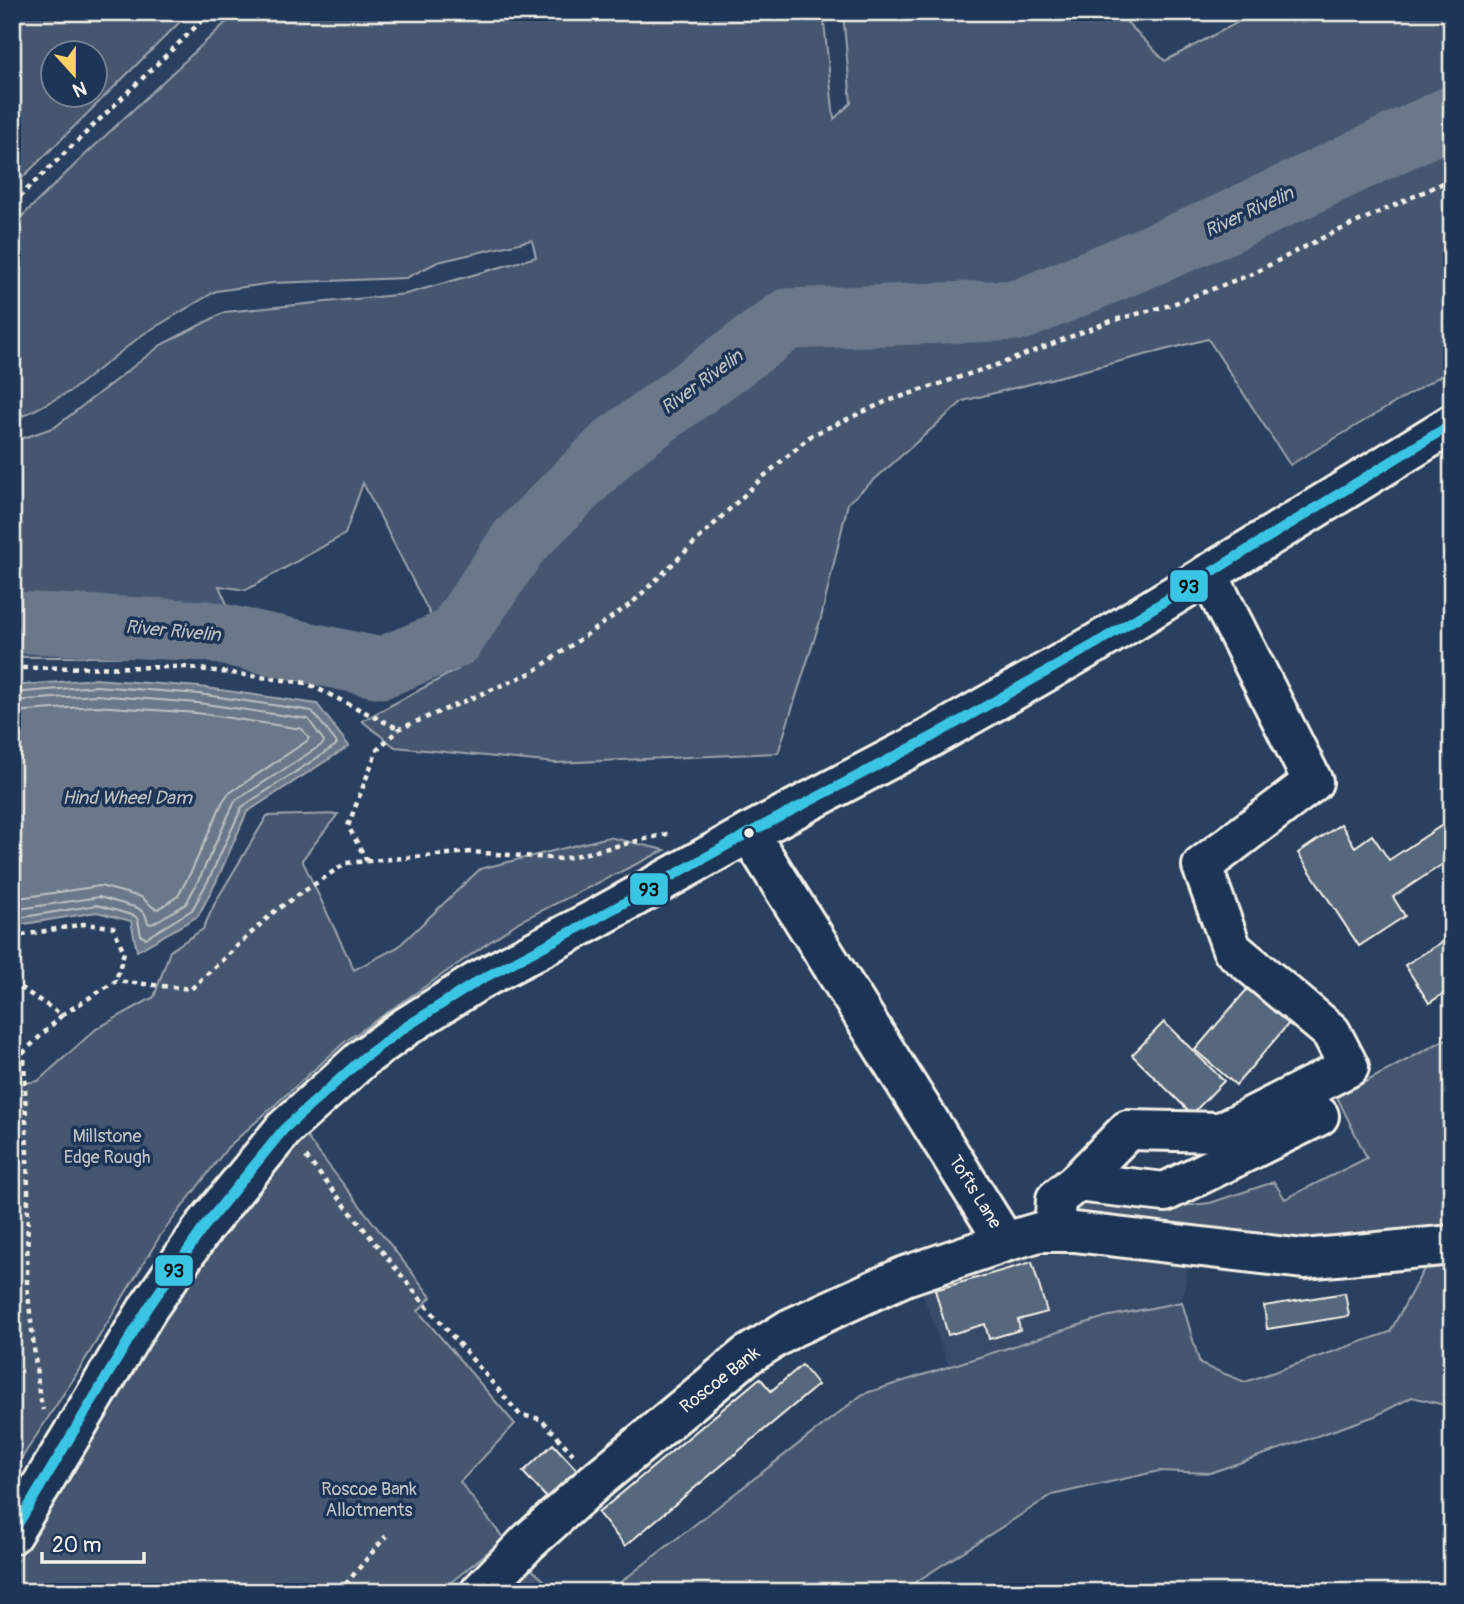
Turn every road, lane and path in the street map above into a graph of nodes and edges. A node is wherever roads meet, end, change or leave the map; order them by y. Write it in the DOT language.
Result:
graph roads {
  1 [pos="211,12"];
  2 [pos="1452,179"];
  3 [pos="12,204"];
  4 [pos="1452,424"];
  5 [pos="1208,574"];
  6 [pos="12,668"];
  7 [pos="399,729"];
  8 [pos="679,831"];
  9 [pos="749,833"];
  10 [pos="367,861"];
  11 [pos="12,937"];
  12 [pos="116,981"];
  13 [pos="12,982"];
  14 [pos="62,1015"];
  15 [pos="24,1052"];
  16 [pos="12,1054"];
  17 [pos="1319,1116"];
  18 [pos="284,1129"];
  19 [pos="1077,1182"];
  20 [pos="1054,1232"];
  21 [pos="1006,1242"];
  22 [pos="1452,1245"];
  23 [pos="65,1447"];
  24 [pos="596,1481"];
  25 [pos="12,1534"];
  26 [pos="386,1536"];
  27 [pos="340,1592"];
  28 [pos="480,1592"];
  1 -- 3 [label="path"];
  2 -- 7 [label="path"];
  4 -- 5 [label="main road"];
  5 -- 9 [label="main road"];
  5 -- 19 [label="main road"];
  6 -- 7 [label="path"];
  7 -- 10 [label="path"];
  8 -- 10 [label="path"];
  9 -- 18 [label="main road"];
  9 -- 21 [label="main road, Tofts Lane"];
  10 -- 12 [label="path"];
  11 -- 12 [label="path"];
  12 -- 14 [label="path"];
  13 -- 14 [label="path"];
  14 -- 15 [label="path"];
  15 -- 16 [label="path"];
  15 -- 23 [label="path"];
  17 -- 19 [label="main road"];
  18 -- 23 [label="main road"];
  18 -- 24 [label="path"];
  19 -- 20 [label="main road"];
  20 -- 21 [label="main road, Tofts Lane"];
  20 -- 22 [label="main road, Tofts Lane"];
  21 -- 24 [label="main road, Roscoe Bank"];
  23 -- 25 [label="main road"];
  24 -- 28 [label="main road, Roscoe Bank"];
  26 -- 27 [label="path"];
}
